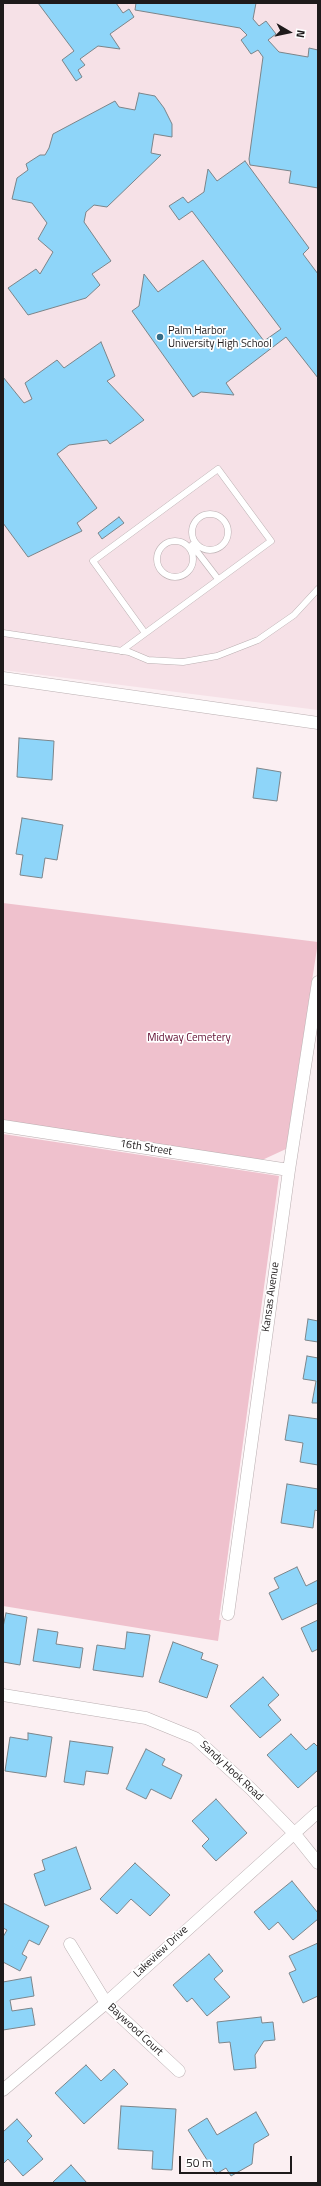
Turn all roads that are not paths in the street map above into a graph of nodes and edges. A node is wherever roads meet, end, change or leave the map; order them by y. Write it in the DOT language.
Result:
graph roads {
  1 [pos="192,545"];
  2 [pos="218,579"];
  3 [pos="318,589"];
  4 [pos="3,633"];
  5 [pos="145,633"];
  6 [pos="121,650"];
  7 [pos="3,678"];
  8 [pos="318,723"];
  9 [pos="318,982"];
  10 [pos="3,1126"];
  11 [pos="289,1170"];
  12 [pos="228,1614"];
  13 [pos="3,1695"];
  14 [pos="318,1812"];
  15 [pos="294,1833"];
  16 [pos="318,1863"];
  17 [pos="70,1944"];
  18 [pos="106,2003"];
  19 [pos="179,2071"];
  20 [pos="3,2090"];
  1 -- 1 [label="lane"];
  1 -- 1 [label="lane"];
  1 -- 2 [label="lane"];
  2 -- 5 [label="lane"];
  2 -- 5 [label="lane"];
  3 -- 6 [label="lane"];
  4 -- 6 [label="lane"];
  5 -- 6 [label="lane"];
  7 -- 8 [label="street"];
  9 -- 11 [label="street, Kansas Avenue"];
  10 -- 11 [label="street, 16th Street"];
  11 -- 12 [label="street, Kansas Avenue"];
  13 -- 15 [label="street, Sandy Hook Road"];
  14 -- 15 [label="street, Lakeview Drive"];
  15 -- 16 [label="street, Sandy Hook Road"];
  15 -- 18 [label="street, Lakeview Drive"];
  17 -- 18 [label="street, Baywood Court"];
  18 -- 19 [label="street, Baywood Court"];
  18 -- 20 [label="street, Lakeview Drive"];
}
